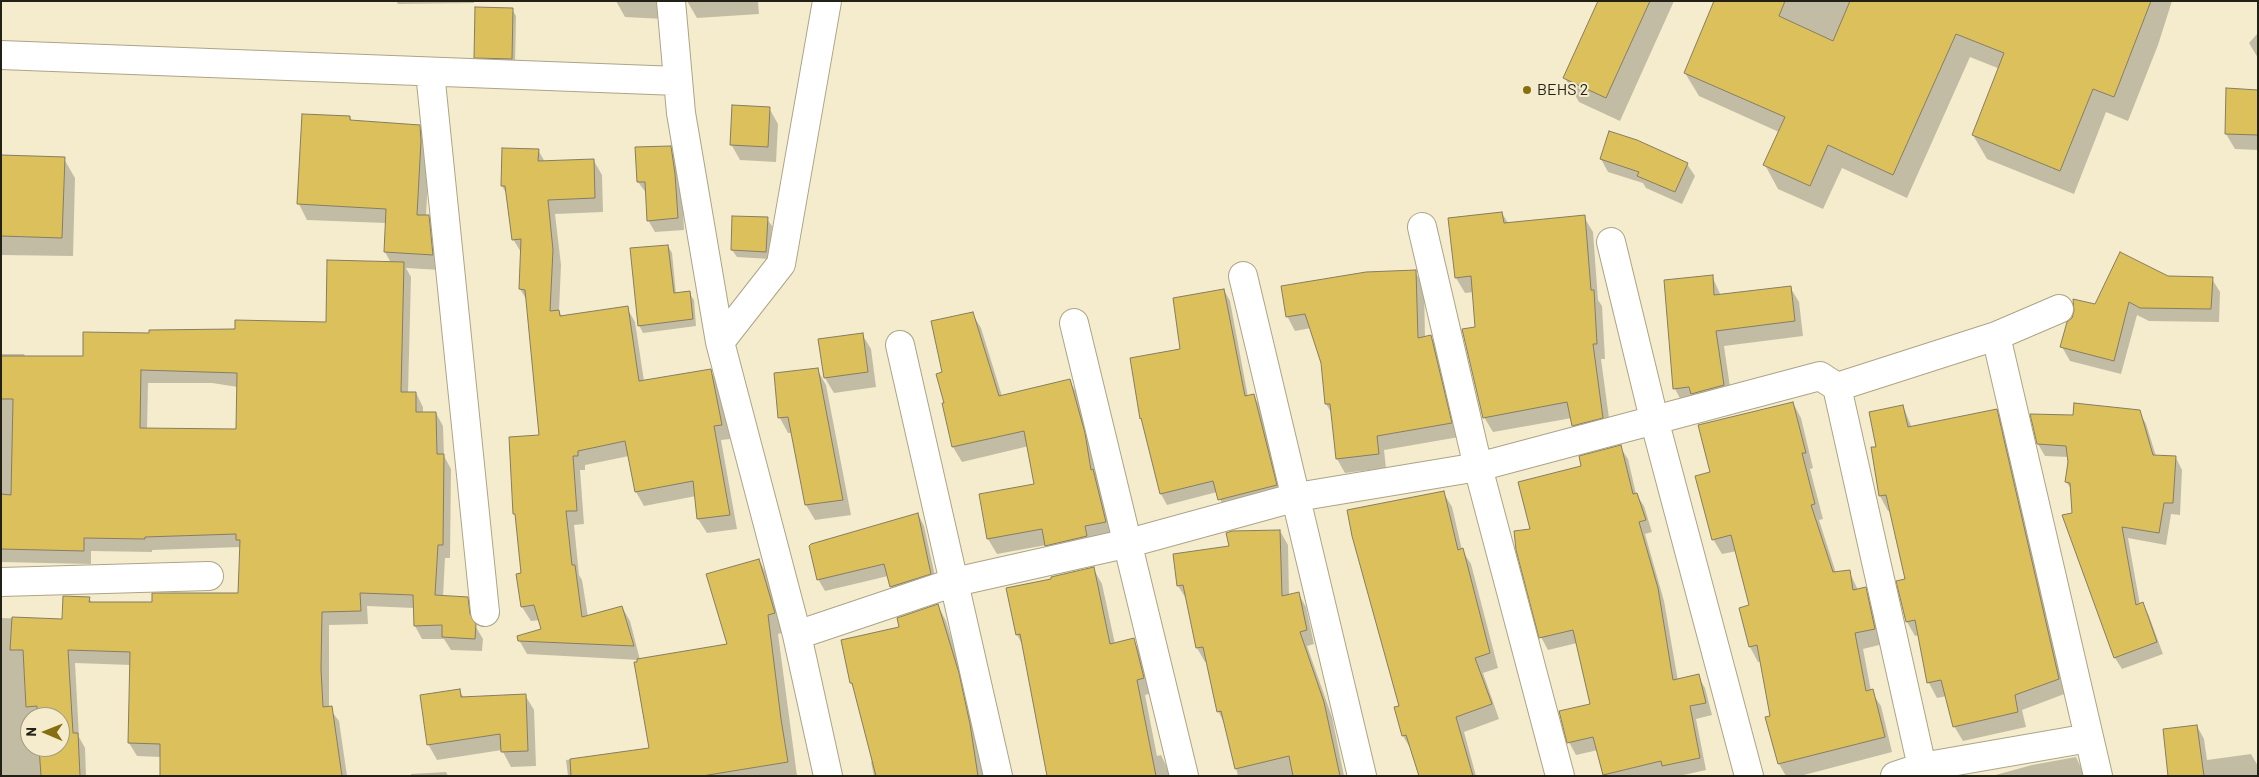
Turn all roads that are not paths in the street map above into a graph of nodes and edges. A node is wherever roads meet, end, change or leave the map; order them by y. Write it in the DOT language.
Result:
graph roads {
  1 [pos="671,1"];
  2 [pos="827,1"];
  3 [pos="1,55"];
  4 [pos="430,72"];
  5 [pos="678,81"];
  6 [pos="1422,227"];
  7 [pos="1611,242"];
  8 [pos="1243,276"];
  9 [pos="2059,309"];
  10 [pos="1074,323"];
  11 [pos="1996,336"];
  12 [pos="720,342"];
  13 [pos="900,345"];
  14 [pos="1837,388"];
  15 [pos="1654,420"];
  16 [pos="1478,467"];
  17 [pos="1297,497"];
  18 [pos="1129,543"];
  19 [pos="209,576"];
  20 [pos="1,582"];
  21 [pos="954,582"];
  22 [pos="485,612"];
  23 [pos="797,635"];
  24 [pos="2089,738"];
  25 [pos="1922,772"];
  26 [pos="828,776"];
  27 [pos="998,776"];
  28 [pos="1184,776"];
  29 [pos="1362,776"];
  30 [pos="1560,776"];
  31 [pos="1749,776"];
  32 [pos="1895,776"];
  33 [pos="2098,776"];
  1 -- 5 [label="street"];
  2 -- 12 [label="street"];
  3 -- 4 [label="street"];
  4 -- 5 [label="street"];
  4 -- 22 [label="street"];
  5 -- 12 [label="street"];
  6 -- 16 [label="street"];
  7 -- 15 [label="street"];
  8 -- 17 [label="street"];
  9 -- 11 [label="street"];
  10 -- 18 [label="street"];
  11 -- 14 [label="street"];
  11 -- 24 [label="street"];
  12 -- 23 [label="street"];
  13 -- 21 [label="street"];
  14 -- 15 [label="street"];
  14 -- 25 [label="street"];
  15 -- 16 [label="street"];
  15 -- 31 [label="street"];
  16 -- 17 [label="street"];
  16 -- 30 [label="street"];
  17 -- 18 [label="street"];
  17 -- 29 [label="street"];
  18 -- 21 [label="street"];
  18 -- 28 [label="street"];
  19 -- 20 [label="street"];
  21 -- 23 [label="street"];
  21 -- 27 [label="street"];
  23 -- 26 [label="street"];
  24 -- 25 [label="street"];
  24 -- 33 [label="street"];
  25 -- 32 [label="street"];
}
